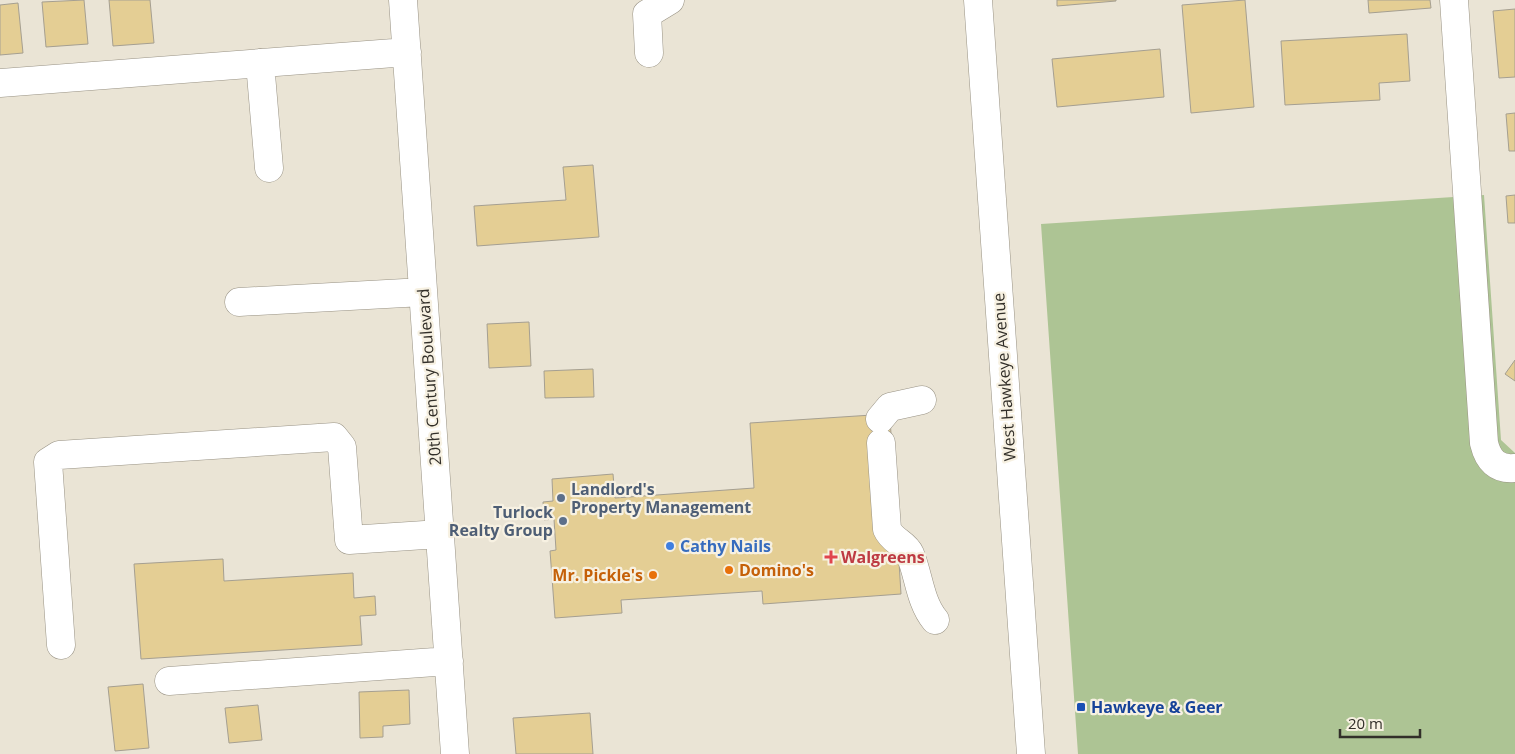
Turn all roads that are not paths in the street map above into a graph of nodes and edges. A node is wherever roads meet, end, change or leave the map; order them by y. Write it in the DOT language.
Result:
graph roads {
  1 [pos="403,0"];
  2 [pos="670,0"];
  3 [pos="978,0"];
  4 [pos="1454,0"];
  5 [pos="407,52"];
  6 [pos="649,53"];
  7 [pos="260,63"];
  8 [pos="0,83"];
  9 [pos="269,168"];
  10 [pos="423,292"];
  11 [pos="238,302"];
  12 [pos="922,400"];
  13 [pos="1515,468"];
  14 [pos="440,534"];
  15 [pos="935,620"];
  16 [pos="61,644"];
  17 [pos="449,662"];
  18 [pos="170,681"];
  19 [pos="455,754"];
  20 [pos="1031,754"];
  1 -- 5 [label="street, 20th Century Boulevard"];
  2 -- 6 [label="street"];
  3 -- 20 [label="street, West Hawkeye Avenue"];
  4 -- 13 [label="street"];
  5 -- 7 [label="street"];
  5 -- 10 [label="street, 20th Century Boulevard"];
  7 -- 8 [label="street"];
  7 -- 9 [label="street"];
  10 -- 11 [label="street"];
  10 -- 14 [label="street, 20th Century Boulevard"];
  12 -- 15 [label="street"];
  14 -- 16 [label="street"];
  14 -- 17 [label="street, 20th Century Boulevard"];
  17 -- 18 [label="street"];
  17 -- 19 [label="street, 20th Century Boulevard"];
}
